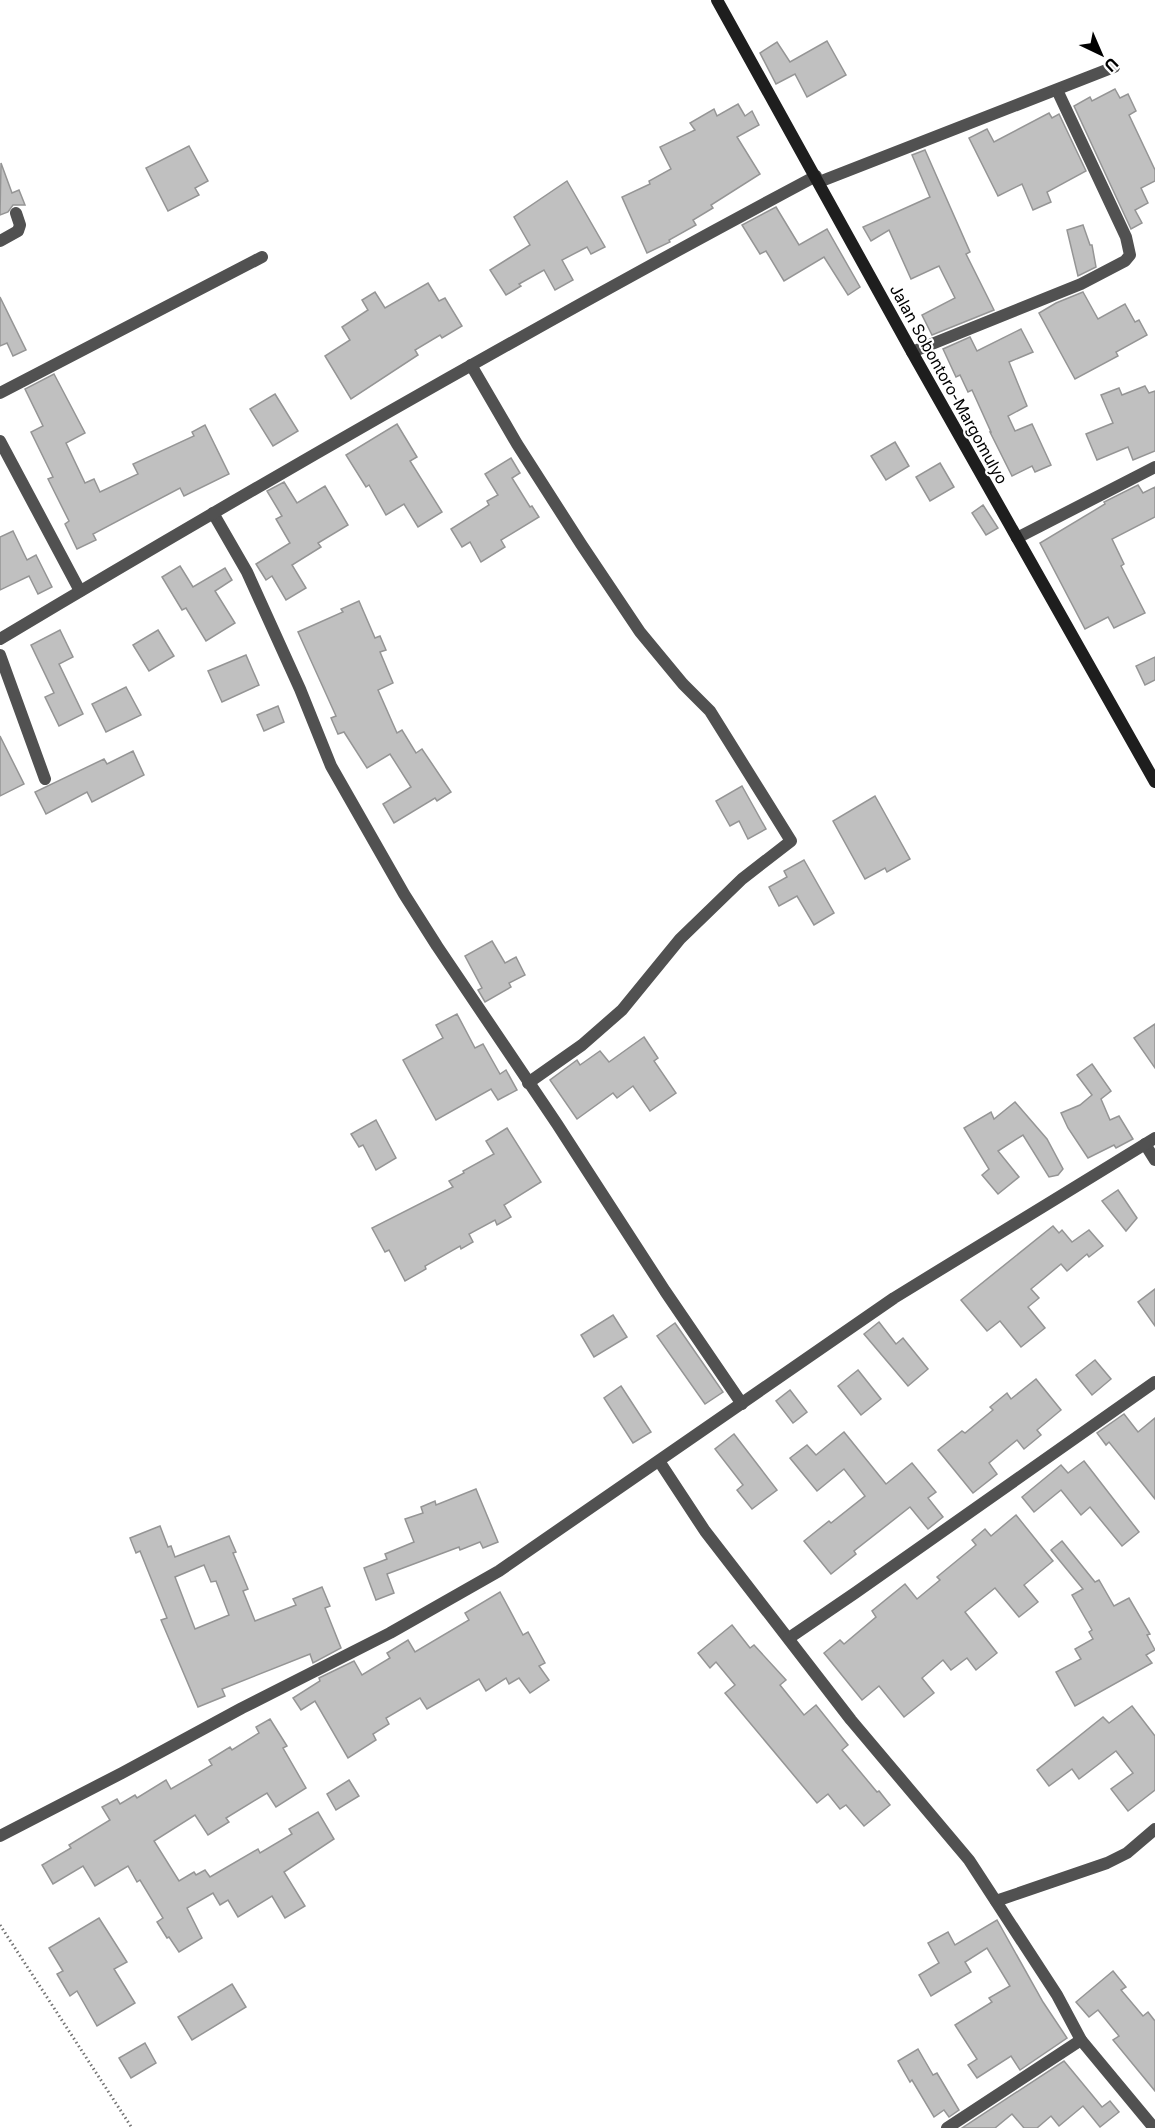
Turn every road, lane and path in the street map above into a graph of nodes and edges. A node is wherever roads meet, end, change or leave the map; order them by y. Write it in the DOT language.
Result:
graph roads {
  1 [pos="717,0"];
  2 [pos="1114,68"];
  3 [pos="1058,90"];
  4 [pos="817,178"];
  5 [pos="16,213"];
  6 [pos="0,241"];
  7 [pos="262,257"];
  8 [pos="912,352"];
  9 [pos="471,365"];
  10 [pos="0,393"];
  11 [pos="0,441"];
  12 [pos="1155,467"];
  13 [pos="213,513"];
  14 [pos="1017,537"];
  15 [pos="80,591"];
  16 [pos="0,639"];
  17 [pos="0,656"];
  18 [pos="45,779"];
  19 [pos="1155,782"];
  20 [pos="528,1083"];
  21 [pos="1150,1141"];
  22 [pos="1155,1160"];
  23 [pos="1155,1382"];
  24 [pos="742,1404"];
  25 [pos="659,1461"];
  26 [pos="789,1638"];
  27 [pos="1155,1829"];
  28 [pos="0,1836"];
  29 [pos="996,1901"];
  30 [pos="0,1925"];
  31 [pos="1081,2040"];
  32 [pos="132,2128"];
  33 [pos="947,2128"];
  34 [pos="1155,2128"];
  1 -- 4 [label="street, Jalan Sobontoro-Margomulyo"];
  2 -- 3 [label="street"];
  3 -- 4 [label="street"];
  3 -- 8 [label="street"];
  4 -- 8 [label="street, Jalan Sobontoro-Margomulyo"];
  4 -- 9 [label="street"];
  5 -- 6 [label="street"];
  7 -- 10 [label="street"];
  8 -- 14 [label="street, Jalan Sobontoro-Margomulyo"];
  9 -- 13 [label="street"];
  9 -- 20 [label="street"];
  11 -- 15 [label="street"];
  12 -- 14 [label="street"];
  13 -- 15 [label="street"];
  13 -- 20 [label="street"];
  14 -- 19 [label="street, Jalan Sobontoro-Margomulyo"];
  15 -- 16 [label="street"];
  17 -- 18 [label="street"];
  20 -- 24 [label="street"];
  21 -- 22 [label="street"];
  21 -- 24 [label="street"];
  23 -- 26 [label="street"];
  24 -- 25 [label="street"];
  25 -- 26 [label="street"];
  25 -- 28 [label="street"];
  26 -- 29 [label="street"];
  27 -- 29 [label="street"];
  29 -- 31 [label="street"];
  30 -- 32 [label="path"];
  31 -- 33 [label="street"];
  31 -- 34 [label="street"];
}
